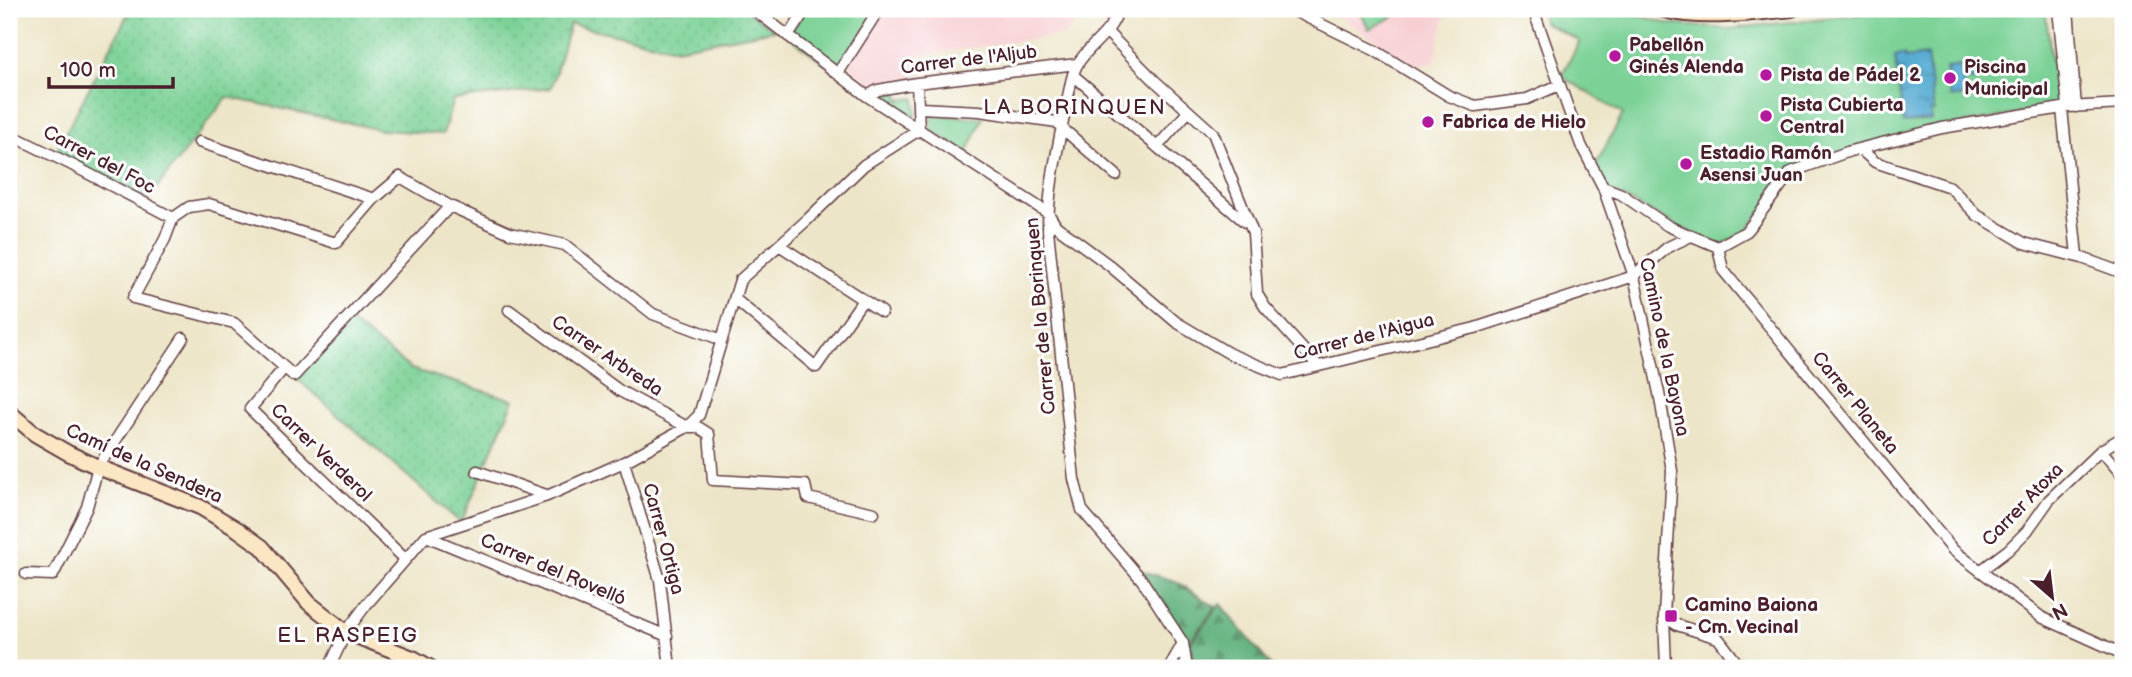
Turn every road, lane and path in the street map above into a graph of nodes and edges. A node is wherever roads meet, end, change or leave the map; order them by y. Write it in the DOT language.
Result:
graph roads {
  1 [pos="753,9"];
  2 [pos="806,9"];
  3 [pos="879,9"];
  4 [pos="1118,9"];
  5 [pos="1290,9"];
  6 [pos="1532,9"];
  7 [pos="1661,9"];
  8 [pos="1791,9"];
  9 [pos="2057,9"];
  10 [pos="2068,9"];
  11 [pos="1680,11"];
  12 [pos="1107,32"];
  13 [pos="788,36"];
  14 [pos="1077,64"];
  15 [pos="838,72"];
  16 [pos="1073,75"];
  17 [pos="917,83"];
  18 [pos="1559,85"];
  19 [pos="867,96"];
  20 [pos="2123,104"];
  21 [pos="919,108"];
  22 [pos="2068,108"];
  23 [pos="1188,112"];
  24 [pos="1062,128"];
  25 [pos="919,130"];
  26 [pos="9,134"];
  27 [pos="199,142"];
  28 [pos="1157,147"];
  29 [pos="1860,149"];
  30 [pos="1116,175"];
  31 [pos="1602,187"];
  32 [pos="374,199"];
  33 [pos="450,206"];
  34 [pos="1048,214"];
  35 [pos="173,218"];
  36 [pos="1248,225"];
  37 [pos="1689,237"];
  38 [pos="779,245"];
  39 [pos="1718,247"];
  40 [pos="2077,256"];
  41 [pos="2123,273"];
  42 [pos="1634,276"];
  43 [pos="736,300"];
  44 [pos="863,300"];
  45 [pos="509,310"];
  46 [pos="881,312"];
  47 [pos="183,338"];
  48 [pos="722,340"];
  49 [pos="1318,366"];
  50 [pos="284,368"];
  51 [pos="9,412"];
  52 [pos="687,427"];
  53 [pos="2123,437"];
  54 [pos="2101,450"];
  55 [pos="624,462"];
  56 [pos="98,467"];
  57 [pos="477,471"];
  58 [pos="2123,476"];
  59 [pos="547,496"];
  60 [pos="874,513"];
  61 [pos="426,536"];
  62 [pos="405,559"];
  63 [pos="1980,571"];
  64 [pos="26,574"];
  65 [pos="1664,616"];
  66 [pos="346,632"];
  67 [pos="667,636"];
  68 [pos="1183,643"];
  69 [pos="2123,654"];
  70 [pos="329,668"];
  71 [pos="431,668"];
  72 [pos="670,668"];
  73 [pos="1169,668"];
  74 [pos="1187,668"];
  75 [pos="1666,668"];
  76 [pos="1741,668"];
  1 -- 13 [label="street, Carrer de l'Aigua"];
  2 -- 13 [label="street"];
  3 -- 15 [label="street"];
  4 -- 12 [label="street, Carrer de la Borinquen"];
  5 -- 18 [label="street"];
  6 -- 18 [label="street, Camino de la Bayona"];
  7 -- 11 [label="street"];
  8 -- 11 [label="street"];
  9 -- 22 [label="street"];
  10 -- 22 [label="street"];
  12 -- 14 [label="street, Carrer de la Borinquen"];
  12 -- 23 [label="street"];
  13 -- 15 [label="street, Carrer de l'Aigua"];
  14 -- 16 [label="street, Carrer de la Borinquen"];
  14 -- 17 [label="street, Carrer de l'Aljub"];
  15 -- 19 [label="street, Carrer de l'Aigua"];
  16 -- 24 [label="street, Carrer de la Borinquen"];
  16 -- 28 [label="street"];
  17 -- 19 [label="street, Carrer de l'Aljub"];
  17 -- 21 [label="street"];
  18 -- 31 [label="street, Camino de la Bayona"];
  19 -- 25 [label="street, Carrer de l'Aigua"];
  20 -- 22 [label="street"];
  21 -- 24 [label="street"];
  21 -- 25 [label="street"];
  22 -- 29 [label="street"];
  22 -- 40 [label="street"];
  23 -- 28 [label="street"];
  23 -- 36 [label="street"];
  24 -- 30 [label="street"];
  24 -- 34 [label="street, Carrer de la Borinquen"];
  25 -- 34 [label="street, Carrer de l'Aigua"];
  25 -- 38 [label="street"];
  26 -- 35 [label="street, Carrer del Foc"];
  27 -- 32 [label="street"];
  28 -- 36 [label="street"];
  29 -- 39 [label="street"];
  29 -- 40 [label="street"];
  31 -- 37 [label="street"];
  31 -- 42 [label="street, Camino de la Bayona"];
  32 -- 33 [label="street"];
  32 -- 35 [label="street"];
  33 -- 48 [label="street"];
  33 -- 50 [label="street"];
  34 -- 49 [label="street, Carrer de l'Aigua"];
  34 -- 68 [label="street, Carrer de la Borinquen"];
  35 -- 50 [label="street"];
  36 -- 49 [label="street"];
  37 -- 39 [label="street"];
  37 -- 42 [label="street"];
  38 -- 43 [label="street"];
  38 -- 44 [label="street"];
  39 -- 63 [label="street, Carrer Planeta"];
  40 -- 41 [label="street"];
  42 -- 49 [label="street, Carrer de l'Aigua"];
  42 -- 65 [label="street, Camino de la Bayona"];
  43 -- 44 [label="street"];
  43 -- 48 [label="street"];
  44 -- 46 [label="street"];
  45 -- 52 [label="street, Carrer Arbreda"];
  47 -- 56 [label="street"];
  48 -- 52 [label="street"];
  50 -- 62 [label="street, Carrer Verderol"];
  51 -- 56 [label="street, Camí de la Sendera"];
  52 -- 55 [label="street"];
  52 -- 60 [label="street, Carrer Arbreda"];
  53 -- 54 [label="street, Carrer Atoxa"];
  54 -- 58 [label="street"];
  54 -- 63 [label="street, Carrer Atoxa"];
  55 -- 59 [label="street"];
  55 -- 67 [label="street, Carrer Ortiga"];
  56 -- 64 [label="street"];
  56 -- 66 [label="street, Camí de la Sendera"];
  57 -- 59 [label="street"];
  59 -- 61 [label="street"];
  61 -- 62 [label="street"];
  61 -- 67 [label="street, Carrer del Rovelló"];
  62 -- 66 [label="street"];
  63 -- 69 [label="street, Carrer Planeta"];
  65 -- 75 [label="street, Camino de la Bayona"];
  65 -- 76 [label="street"];
  66 -- 70 [label="street"];
  66 -- 71 [label="street, Camí de la Sendera"];
  67 -- 72 [label="street, Carrer Ortiga"];
  68 -- 73 [label="street"];
  68 -- 74 [label="street"];
}
